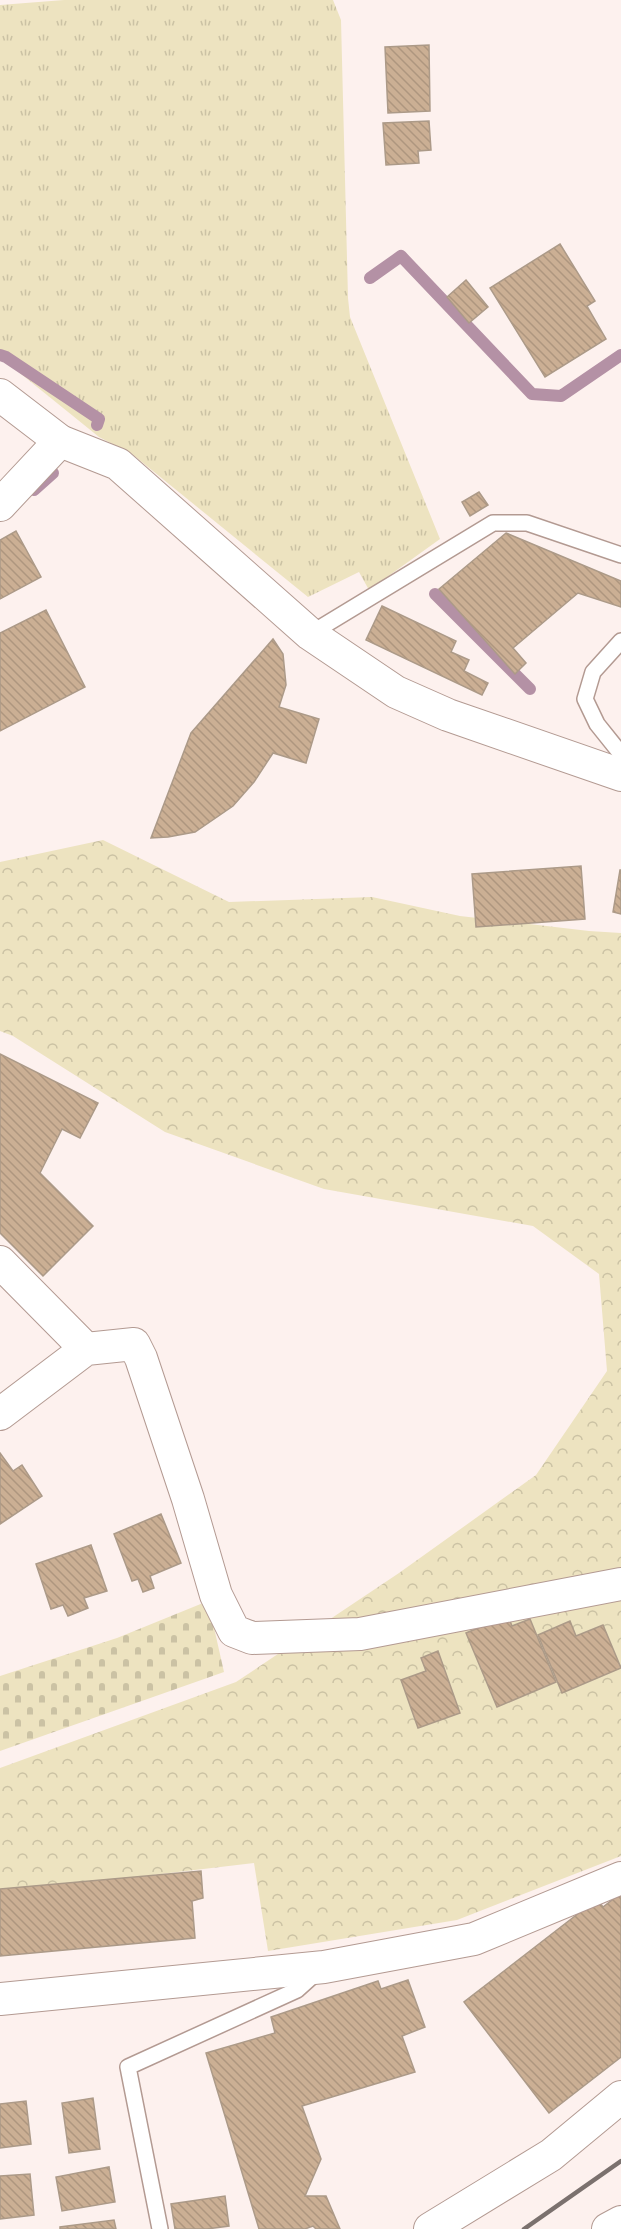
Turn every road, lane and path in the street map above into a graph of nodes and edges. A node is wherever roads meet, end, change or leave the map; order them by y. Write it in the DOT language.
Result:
graph roads {
  1 [pos="0,395"];
  2 [pos="60,441"];
  3 [pos="0,505"];
  4 [pos="621,555"];
  5 [pos="310,634"];
  6 [pos="621,640"];
  7 [pos="621,754"];
  8 [pos="621,776"];
  9 [pos="0,1262"];
  10 [pos="86,1349"];
  11 [pos="0,1414"];
  12 [pos="621,1584"];
  13 [pos="621,1878"];
  14 [pos="324,1966"];
  15 [pos="0,1999"];
  16 [pos="621,2097"];
  17 [pos="621,2222"];
  18 [pos="160,2229"];
  19 [pos="430,2229"];
  20 [pos="608,2229"];
  1 -- 2 [label="street"];
  2 -- 3 [label="street"];
  2 -- 5 [label="street"];
  4 -- 5 [label="lane"];
  5 -- 8 [label="street"];
  6 -- 7 [label="lane"];
  9 -- 10 [label="street"];
  10 -- 11 [label="street"];
  10 -- 12 [label="street"];
  13 -- 14 [label="street"];
  14 -- 15 [label="street"];
  14 -- 18 [label="lane"];
  16 -- 19 [label="street"];
  17 -- 20 [label="street"];
}
